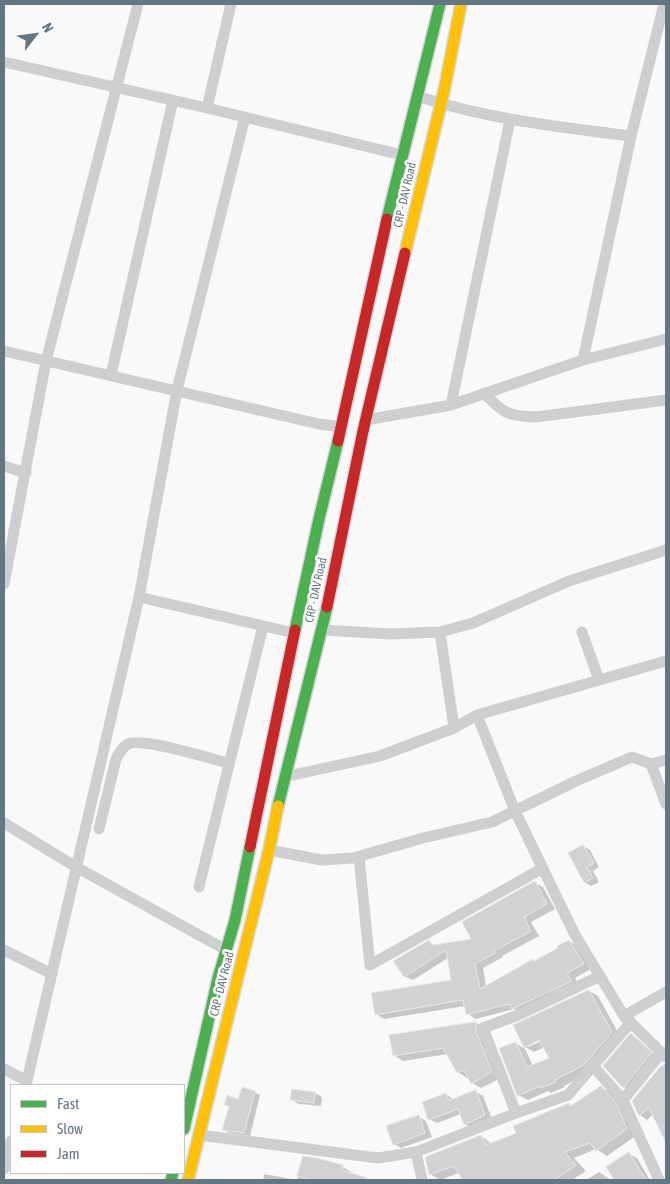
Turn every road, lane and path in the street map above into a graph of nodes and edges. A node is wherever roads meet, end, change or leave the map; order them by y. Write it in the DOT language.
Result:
graph roads {
  1 [pos="138,4"];
  2 [pos="231,4"];
  3 [pos="440,4"];
  4 [pos="461,4"];
  5 [pos="664,4"];
  6 [pos="4,62"];
  7 [pos="117,87"];
  8 [pos="417,96"];
  9 [pos="173,100"];
  10 [pos="440,104"];
  11 [pos="207,108"];
  12 [pos="245,117"];
  13 [pos="510,120"];
  14 [pos="631,136"];
  15 [pos="402,155"];
  16 [pos="666,339"];
  17 [pos="4,351"];
  18 [pos="583,360"];
  19 [pos="46,361"];
  20 [pos="111,375"];
  21 [pos="177,390"];
  22 [pos="484,394"];
  23 [pos="666,400"];
  24 [pos="451,405"];
  25 [pos="366,420"];
  26 [pos="342,427"];
  27 [pos="4,466"];
  28 [pos="26,473"];
  29 [pos="327,544"];
  30 [pos="666,550"];
  31 [pos="4,584"];
  32 [pos="139,597"];
  33 [pos="263,626"];
  34 [pos="322,630"];
  35 [pos="440,632"];
  36 [pos="582,632"];
  37 [pos="294,633"];
  38 [pos="666,661"];
  39 [pos="599,680"];
  40 [pos="477,715"];
  41 [pos="454,728"];
  42 [pos="666,760"];
  43 [pos="229,764"];
  44 [pos="650,764"];
  45 [pos="284,777"];
  46 [pos="666,804"];
  47 [pos="515,811"];
  48 [pos="4,823"];
  49 [pos="99,829"];
  50 [pos="269,850"];
  51 [pos="359,856"];
  52 [pos="76,867"];
  53 [pos="543,868"];
  54 [pos="199,887"];
  55 [pos="4,950"];
  56 [pos="226,950"];
  57 [pos="52,974"];
  58 [pos="600,976"];
  59 [pos="666,992"];
  60 [pos="627,1019"];
  61 [pos="664,1054"];
  62 [pos="593,1066"];
  63 [pos="4,1069"];
  64 [pos="27,1083"];
  65 [pos="623,1100"];
  66 [pos="516,1113"];
  67 [pos="185,1125"];
  68 [pos="198,1135"];
  69 [pos="10,1145"];
  70 [pos="416,1152"];
  71 [pos="4,1170"];
  72 [pos="188,1180"];
  73 [pos="422,1180"];
  74 [pos="659,1180"];
  1 -- 7 [label="street"];
  2 -- 11 [label="street"];
  3 -- 8 [label="street, CRP - DAV Road"];
  4 -- 10 [label="street, CRP - DAV Road"];
  5 -- 14 [label="street"];
  6 -- 7 [label="street"];
  7 -- 9 [label="street"];
  7 -- 19 [label="street"];
  8 -- 10 [label="street"];
  8 -- 15 [label="street, CRP - DAV Road"];
  9 -- 11 [label="street"];
  9 -- 20 [label="street"];
  10 -- 13 [label="street"];
  10 -- 25 [label="street, CRP - DAV Road"];
  11 -- 12 [label="street"];
  12 -- 15 [label="street"];
  12 -- 21 [label="street"];
  13 -- 14 [label="street"];
  13 -- 24 [label="street"];
  14 -- 18 [label="street"];
  15 -- 26 [label="street, CRP - DAV Road"];
  16 -- 18 [label="street"];
  17 -- 19 [label="street"];
  18 -- 22 [label="street"];
  19 -- 20 [label="street"];
  19 -- 28 [label="street"];
  20 -- 21 [label="street"];
  21 -- 26 [label="street"];
  21 -- 32 [label="street"];
  22 -- 23 [label="street"];
  22 -- 24 [label="street"];
  24 -- 25 [label="street"];
  25 -- 29 [label="street, CRP - DAV Road"];
  26 -- 29 [label="street, CRP - DAV Road"];
  27 -- 28 [label="street"];
  28 -- 31 [label="street"];
  29 -- 34 [label="street, CRP - DAV Road"];
  29 -- 37 [label="street, CRP - DAV Road"];
  30 -- 35 [label="street"];
  32 -- 33 [label="street"];
  32 -- 52 [label="street"];
  33 -- 37 [label="street"];
  33 -- 43 [label="street"];
  34 -- 35 [label="street"];
  34 -- 45 [label="street, CRP - DAV Road"];
  35 -- 41 [label="street"];
  36 -- 39 [label="street"];
  37 -- 56 [label="street, CRP - DAV Road"];
  38 -- 39 [label="street"];
  39 -- 40 [label="street"];
  40 -- 41 [label="street"];
  40 -- 47 [label="street"];
  41 -- 45 [label="street"];
  42 -- 44 [label="street"];
  43 -- 49 [label="street"];
  43 -- 54 [label="street"];
  44 -- 46 [label="street"];
  44 -- 47 [label="street"];
  45 -- 50 [label="street, CRP - DAV Road"];
  47 -- 51 [label="street"];
  47 -- 53 [label="street"];
  48 -- 52 [label="street"];
  50 -- 51 [label="street"];
  50 -- 68 [label="street, CRP - DAV Road"];
  51 -- 53 [label="street"];
  52 -- 56 [label="street"];
  52 -- 57 [label="street"];
  53 -- 58 [label="street"];
  55 -- 57 [label="street"];
  56 -- 67 [label="street, CRP - DAV Road"];
  57 -- 64 [label="street"];
  58 -- 60 [label="street"];
  58 -- 66 [label="street"];
  59 -- 60 [label="street"];
  60 -- 61 [label="street"];
  60 -- 62 [label="street"];
  61 -- 65 [label="street"];
  62 -- 65 [label="street"];
  62 -- 66 [label="street"];
  63 -- 64 [label="street"];
  65 -- 74 [label="street"];
  66 -- 70 [label="street"];
  68 -- 70 [label="street"];
  68 -- 72 [label="street, CRP - DAV Road"];
  69 -- 71 [label="street"];
  70 -- 73 [label="street"];
}
